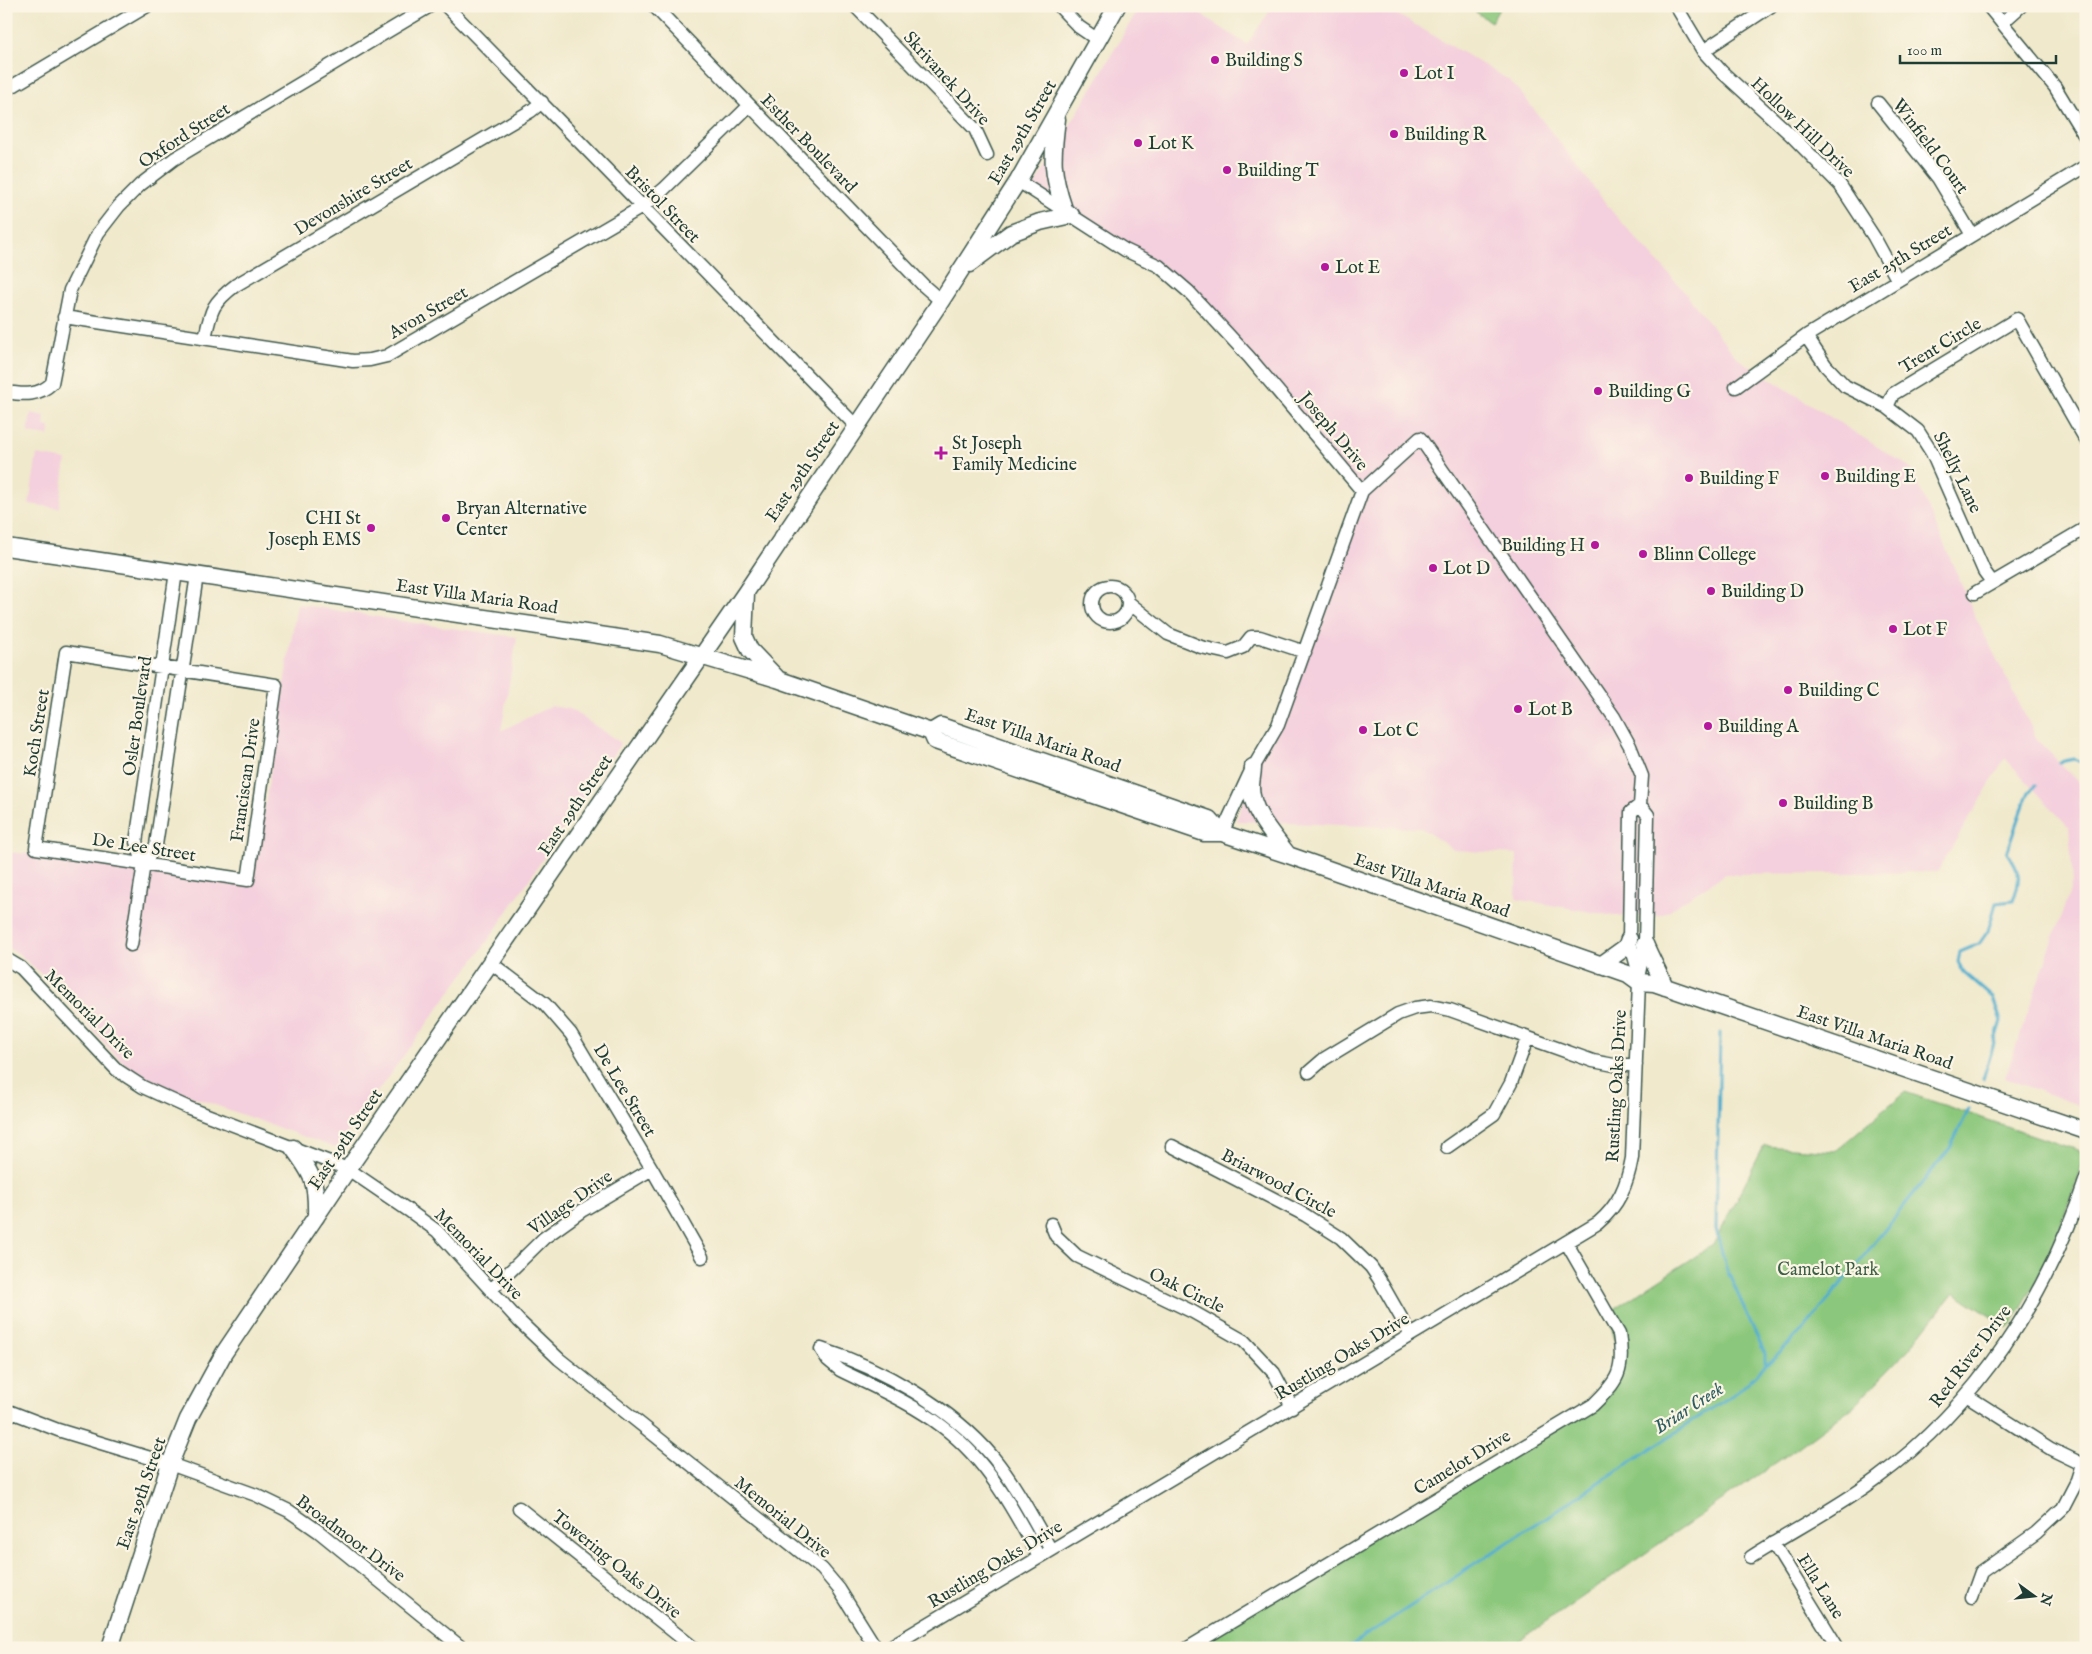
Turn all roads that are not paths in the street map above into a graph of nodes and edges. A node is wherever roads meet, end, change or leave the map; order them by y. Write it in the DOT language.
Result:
graph roads {
  1 [pos="147,6"];
  2 [pos="430,6"];
  3 [pos="446,6"];
  4 [pos="654,6"];
  5 [pos="856,6"];
  6 [pos="1059,6"];
  7 [pos="1117,6"];
  8 [pos="1676,6"];
  9 [pos="1771,6"];
  10 [pos="1988,6"];
  11 [pos="2021,6"];
  12 [pos="2002,23"];
  13 [pos="1098,40"];
  14 [pos="1704,51"];
  15 [pos="6,90"];
  16 [pos="542,102"];
  17 [pos="1878,103"];
  18 [pos="749,106"];
  19 [pos="1058,110"];
  20 [pos="2086,138"];
  21 [pos="987,155"];
  22 [pos="2086,166"];
  23 [pos="1018,181"];
  24 [pos="642,207"];
  25 [pos="1067,212"];
  26 [pos="1972,235"];
  27 [pos="961,270"];
  28 [pos="1897,279"];
  29 [pos="941,301"];
  30 [pos="64,317"];
  31 [pos="1806,336"];
  32 [pos="205,338"];
  33 [pos="1736,387"];
  34 [pos="6,392"];
  35 [pos="1887,407"];
  36 [pos="856,426"];
  37 [pos="2086,440"];
  38 [pos="1362,491"];
  39 [pos="2086,528"];
  40 [pos="6,547"];
  41 [pos="176,572"];
  42 [pos="197,575"];
  43 [pos="1992,582"];
  44 [pos="746,592"];
  45 [pos="1975,593"];
  46 [pos="1128,602"];
  47 [pos="1305,652"];
  48 [pos="702,655"];
  49 [pos="161,667"];
  50 [pos="182,670"];
  51 [pos="777,679"];
  52 [pos="1253,767"];
  53 [pos="1640,805"];
  54 [pos="1222,833"];
  55 [pos="36,848"];
  56 [pos="1288,855"];
  57 [pos="144,864"];
  58 [pos="248,880"];
  59 [pos="1629,939"];
  60 [pos="131,944"];
  61 [pos="1645,944"];
  62 [pos="6,959"];
  63 [pos="491,963"];
  64 [pos="1601,964"];
  65 [pos="1644,979"];
  66 [pos="1527,1039"];
  67 [pos="1636,1065"];
  68 [pos="1309,1072"];
  69 [pos="2086,1131"];
  70 [pos="1172,1146"];
  71 [pos="1447,1147"];
  72 [pos="293,1148"];
  73 [pos="348,1169"];
  74 [pos="652,1169"];
  75 [pos="2086,1178"];
  76 [pos="316,1217"];
  77 [pos="1051,1224"];
  78 [pos="1566,1242"];
  79 [pos="702,1257"];
  80 [pos="491,1290"];
  81 [pos="1411,1335"];
  82 [pos="1966,1396"];
  83 [pos="1292,1407"];
  84 [pos="6,1410"];
  85 [pos="930,1411"];
  86 [pos="170,1464"];
  87 [pos="2084,1466"];
  88 [pos="519,1508"];
  89 [pos="1773,1543"];
  90 [pos="1051,1550"];
  91 [pos="1039,1557"];
  92 [pos="1751,1557"];
  93 [pos="1972,1597"];
  94 [pos="110,1648"];
  95 [pos="462,1648"];
  96 [pos="694,1648"];
  97 [pos="876,1648"];
  98 [pos="888,1648"];
  99 [pos="1188,1648"];
  100 [pos="1838,1648"];
  1 -- 15 [label="street"];
  2 -- 30 [label="street, Oxford Street"];
  3 -- 16 [label="street, Bristol Street"];
  4 -- 18 [label="street, Esther Boulevard"];
  5 -- 21 [label="street, Skrivanek Drive"];
  6 -- 13 [label="street"];
  7 -- 13 [label="main road, East 29th Street"];
  8 -- 14 [label="street, Hollow Hill Drive"];
  9 -- 14 [label="street"];
  10 -- 12 [label="street"];
  11 -- 12 [label="street"];
  12 -- 20 [label="street"];
  13 -- 19 [label="main road, East 29th Street"];
  14 -- 28 [label="street, Hollow Hill Drive"];
  16 -- 24 [label="street, Bristol Street"];
  16 -- 32 [label="street, Devonshire Street"];
  17 -- 26 [label="street, Winfield Court"];
  18 -- 24 [label="street, Avon Street"];
  18 -- 29 [label="street, Esther Boulevard"];
  19 -- 23 [label="main road, East 29th Street"];
  19 -- 25 [label="main road"];
  22 -- 26 [label="street, East 25th Street"];
  23 -- 25 [label="street, Joseph Drive"];
  23 -- 27 [label="main road, East 29th Street"];
  24 -- 32 [label="street, Avon Street"];
  24 -- 36 [label="street, Bristol Street"];
  25 -- 27 [label="main road"];
  25 -- 38 [label="street, Joseph Drive"];
  26 -- 28 [label="street, East 25th Street"];
  27 -- 29 [label="main road, East 29th Street"];
  28 -- 31 [label="street, East 25th Street"];
  29 -- 36 [label="main road, East 29th Street"];
  30 -- 32 [label="street, Avon Street"];
  30 -- 34 [label="street, Oxford Street"];
  31 -- 33 [label="street, East 25th Street"];
  31 -- 35 [label="street, Shelly Lane"];
  35 -- 37 [label="street, Trent Circle"];
  35 -- 43 [label="street, Shelly Lane"];
  36 -- 44 [label="main road, East 29th Street"];
  38 -- 47 [label="street, Joseph Drive"];
  38 -- 53 [label="street"];
  39 -- 43 [label="street"];
  40 -- 41 [label="main road, East Villa Maria Road"];
  41 -- 42 [label="main road, East Villa Maria Road"];
  41 -- 49 [label="street, Osler Boulevard"];
  42 -- 48 [label="main road, East Villa Maria Road"];
  42 -- 50 [label="street, Osler Boulevard"];
  43 -- 45 [label="street"];
  44 -- 48 [label="main road, East 29th Street"];
  44 -- 51 [label="main road"];
  46 -- 47 [label="street"];
  47 -- 52 [label="street, Joseph Drive"];
  48 -- 51 [label="main road, East Villa Maria Road"];
  48 -- 63 [label="main road, East 29th Street"];
  49 -- 50 [label="street"];
  49 -- 55 [label="street, Koch Street"];
  49 -- 57 [label="street, Osler Boulevard"];
  50 -- 57 [label="street, Osler Boulevard"];
  50 -- 58 [label="street, Franciscan Drive"];
  51 -- 54 [label="main road, East Villa Maria Road"];
  52 -- 54 [label="street, Joseph Drive"];
  52 -- 56 [label="main road"];
  53 -- 59 [label="street"];
  53 -- 61 [label="street"];
  54 -- 56 [label="main road, East Villa Maria Road"];
  55 -- 57 [label="street, De Lee Street"];
  56 -- 64 [label="main road, East Villa Maria Road"];
  57 -- 58 [label="street, De Lee Street"];
  57 -- 60 [label="street, Osler Boulevard"];
  59 -- 64 [label="main road"];
  59 -- 65 [label="street"];
  61 -- 65 [label="main road"];
  61 -- 65 [label="street"];
  62 -- 72 [label="street, Memorial Drive"];
  63 -- 73 [label="main road, East 29th Street"];
  63 -- 74 [label="street, De Lee Street"];
  64 -- 65 [label="main road, East Villa Maria Road"];
  65 -- 67 [label="street, Rustling Oaks Drive"];
  65 -- 69 [label="main road, East Villa Maria Road"];
  66 -- 67 [label="street"];
  66 -- 68 [label="street"];
  66 -- 71 [label="street"];
  67 -- 78 [label="street, Rustling Oaks Drive"];
  70 -- 81 [label="street, Briarwood Circle"];
  72 -- 73 [label="street, Memorial Drive"];
  72 -- 76 [label="main road"];
  73 -- 76 [label="main road, East 29th Street"];
  73 -- 80 [label="street, Memorial Drive"];
  74 -- 79 [label="street, De Lee Street"];
  74 -- 80 [label="street, Village Drive"];
  75 -- 82 [label="street, Red River Drive"];
  76 -- 86 [label="main road, East 29th Street"];
  77 -- 83 [label="street, Oak Circle"];
  78 -- 81 [label="street, Rustling Oaks Drive"];
  78 -- 99 [label="street, Camelot Drive"];
  80 -- 97 [label="street, Memorial Drive"];
  81 -- 83 [label="street, Rustling Oaks Drive"];
  82 -- 87 [label="street"];
  82 -- 89 [label="street, Red River Drive"];
  83 -- 90 [label="street, Rustling Oaks Drive"];
  84 -- 86 [label="street, Broadmoor Drive"];
  85 -- 85 [label="street"];
  85 -- 90 [label="street"];
  85 -- 91 [label="street"];
  86 -- 94 [label="main road, East 29th Street"];
  86 -- 95 [label="street, Broadmoor Drive"];
  87 -- 93 [label="street"];
  88 -- 96 [label="street, Towering Oaks Drive"];
  89 -- 92 [label="street, Red River Drive"];
  89 -- 100 [label="street, Ella Lane"];
  90 -- 91 [label="street, Rustling Oaks Drive"];
  91 -- 98 [label="street, Rustling Oaks Drive"];
}
